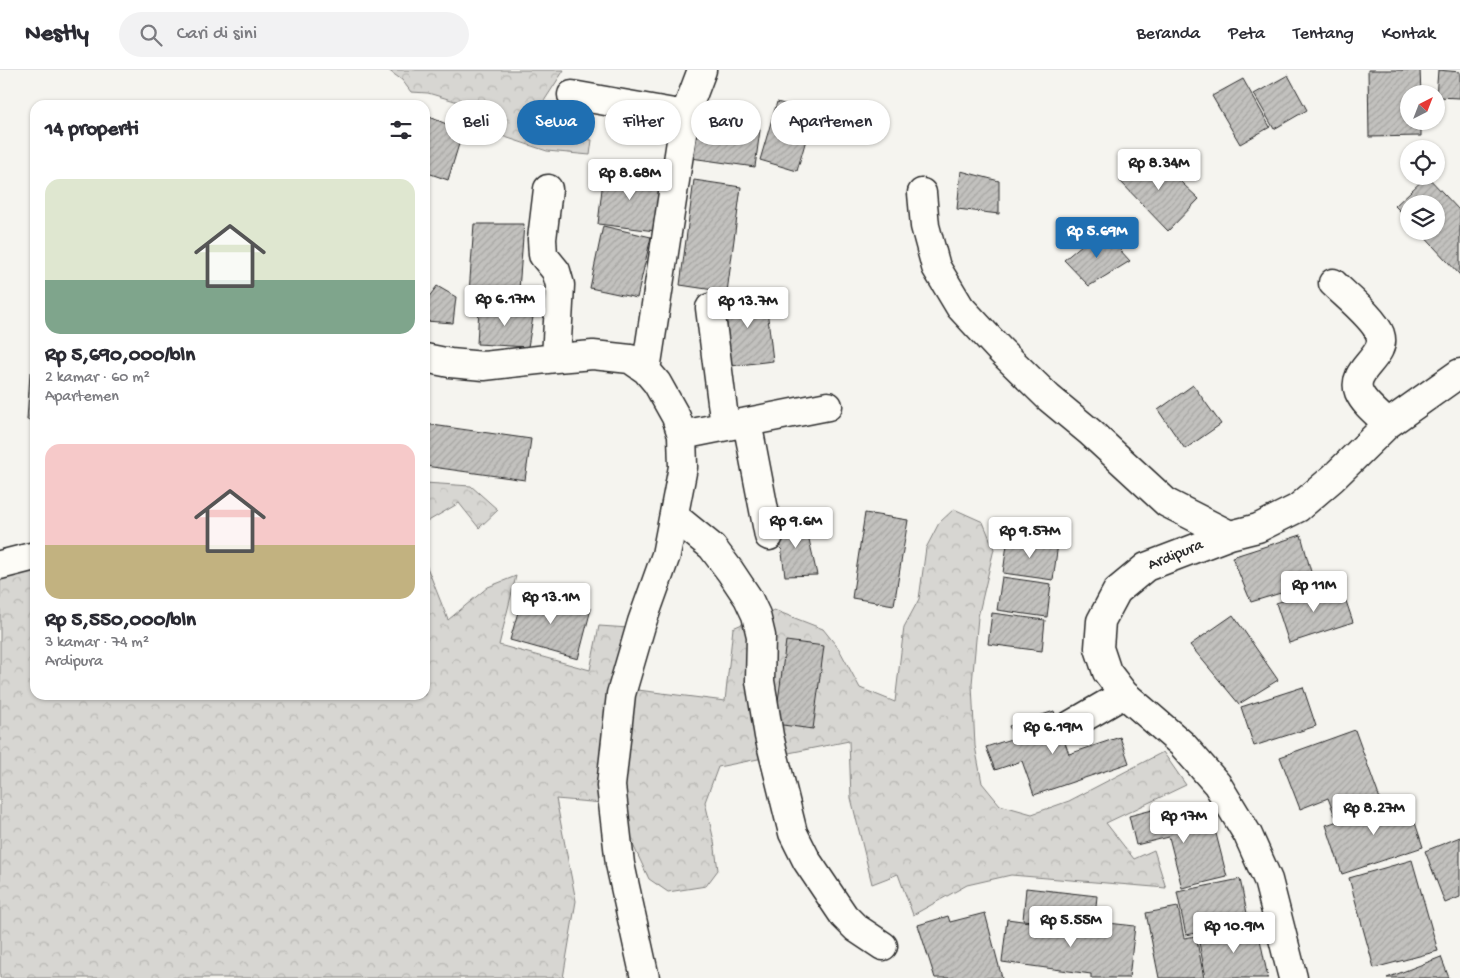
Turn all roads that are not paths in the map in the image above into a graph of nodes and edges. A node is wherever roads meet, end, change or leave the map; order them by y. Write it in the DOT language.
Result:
graph roads {
  1 [pos="702,70"];
  2 [pos="572,95"];
  3 [pos="685,115"];
  4 [pos="548,189"];
  5 [pos="922,193"];
  6 [pos="1333,283"];
  7 [pos="710,308"];
  8 [pos="556,358"];
  9 [pos="430,359"];
  10 [pos="646,370"];
  11 [pos="1460,373"];
  12 [pos="828,406"];
  13 [pos="736,424"];
  14 [pos="1388,424"];
  15 [pos="682,435"];
  16 [pos="674,516"];
  17 [pos="1230,535"];
  18 [pos="769,536"];
  19 [pos="30,557"];
  20 [pos="0,565"];
  21 [pos="1124,694"];
  22 [pos="1069,726"];
  23 [pos="883,946"];
  24 [pos="646,978"];
  25 [pos="1293,978"];
  1 -- 3 [label="street"];
  2 -- 3 [label="street"];
  3 -- 10 [label="street"];
  4 -- 8 [label="street"];
  5 -- 17 [label="street"];
  6 -- 14 [label="street"];
  7 -- 13 [label="street"];
  8 -- 9 [label="street"];
  8 -- 10 [label="street"];
  10 -- 15 [label="street"];
  11 -- 14 [label="street, Ardipura"];
  12 -- 13 [label="street"];
  13 -- 15 [label="street"];
  13 -- 18 [label="street"];
  14 -- 17 [label="street, Ardipura"];
  15 -- 16 [label="street"];
  16 -- 23 [label="street"];
  16 -- 24 [label="street"];
  17 -- 21 [label="street, Ardipura"];
  19 -- 20 [label="street"];
  21 -- 22 [label="street"];
  21 -- 25 [label="street, Ardipura"];
}
